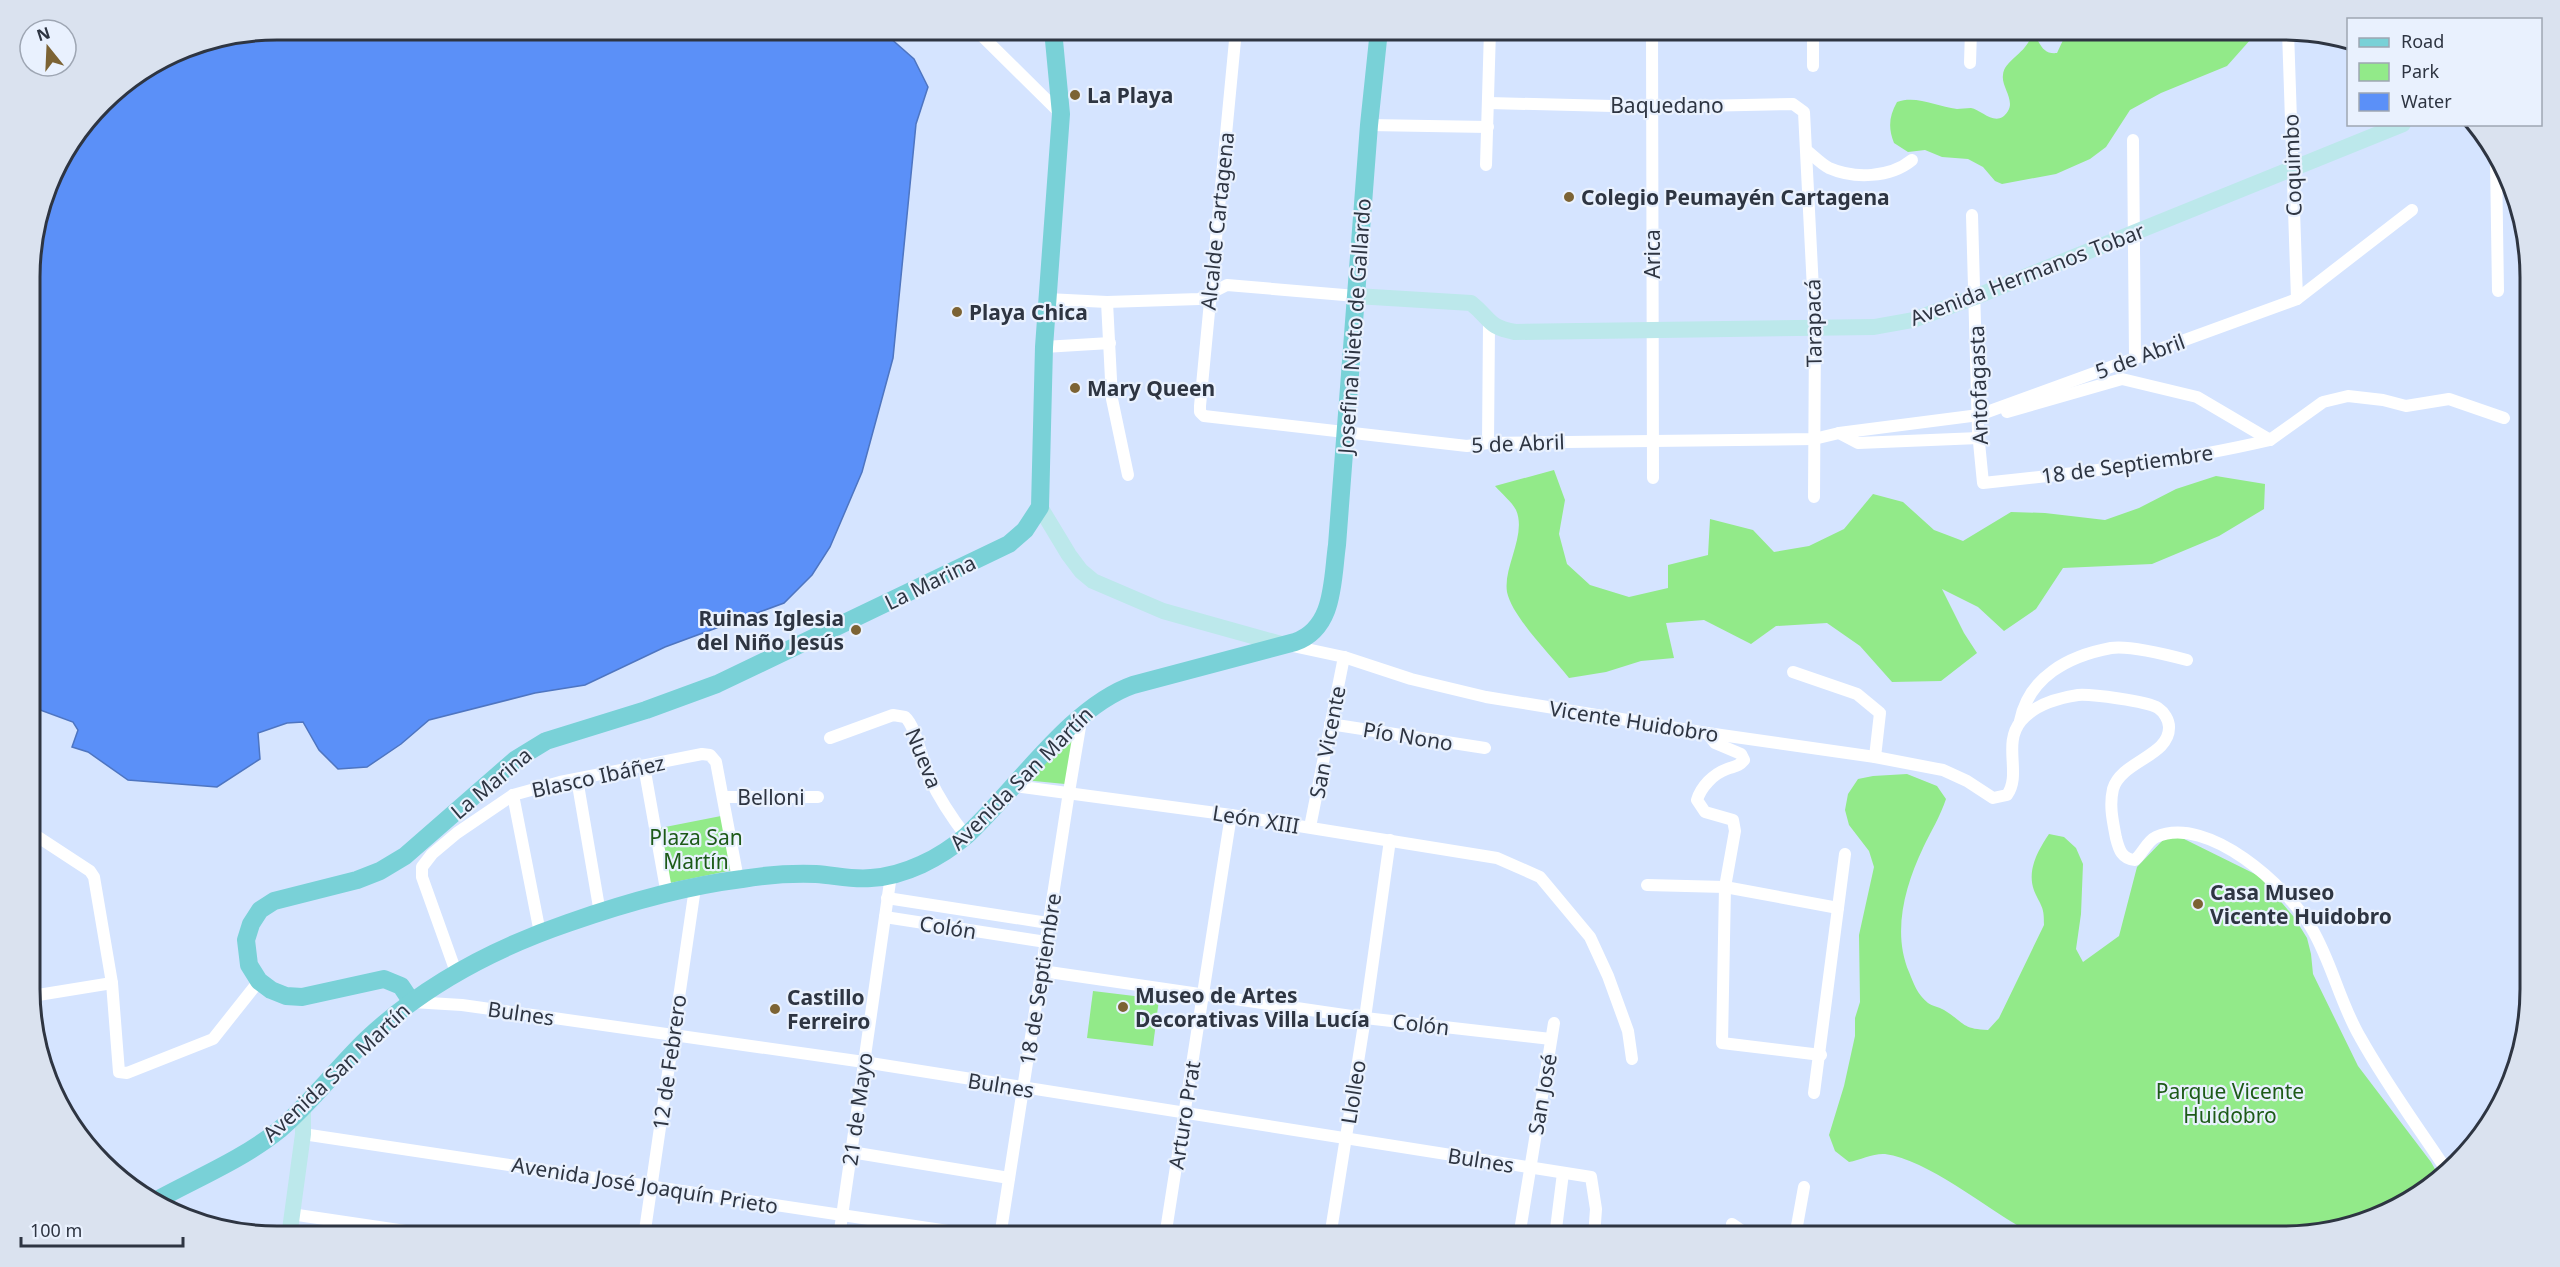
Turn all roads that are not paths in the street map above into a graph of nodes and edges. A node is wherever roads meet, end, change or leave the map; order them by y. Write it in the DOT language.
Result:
graph roads {
  1 [pos="986,40"];
  2 [pos="1054,40"];
  3 [pos="1235,40"];
  4 [pos="1377,40"];
  5 [pos="1491,40"];
  6 [pos="1652,40"];
  7 [pos="1813,40"];
  8 [pos="1971,40"];
  9 [pos="2288,40"];
  10 [pos="1970,63"];
  11 [pos="1813,66"];
  12 [pos="1489,103"];
  13 [pos="1652,106"];
  14 [pos="1061,114"];
  15 [pos="1369,125"];
  16 [pos="2398,126"];
  17 [pos="1488,127"];
  18 [pos="2133,140"];
  19 [pos="1806,150"];
  20 [pos="1912,160"];
  21 [pos="1486,165"];
  22 [pos="2292,169"];
  23 [pos="2496,176"];
  24 [pos="2412,210"];
  25 [pos="1972,215"];
  26 [pos="2134,233"];
  27 [pos="2498,291"];
  28 [pos="1210,293"];
  29 [pos="1356,296"];
  30 [pos="1975,297"];
  31 [pos="1047,299"];
  32 [pos="2297,299"];
  33 [pos="1107,302"];
  34 [pos="1489,324"];
  35 [pos="1815,329"];
  36 [pos="1652,331"];
  37 [pos="1110,343"];
  38 [pos="1044,347"];
  39 [pos="2134,357"];
  40 [pos="1200,412"];
  41 [pos="1979,415"];
  42 [pos="2504,418"];
  43 [pos="1345,433"];
  44 [pos="1839,433"];
  45 [pos="1979,438"];
  46 [pos="1814,439"];
  47 [pos="2270,440"];
  48 [pos="1653,441"];
  49 [pos="1488,443"];
  50 [pos="1128,475"];
  51 [pos="1653,478"];
  52 [pos="1983,483"];
  53 [pos="1814,497"];
  54 [pos="1040,507"];
  55 [pos="1322,621"];
  56 [pos="1281,644"];
  57 [pos="1344,657"];
  58 [pos="2187,660"];
  59 [pos="1793,672"];
  60 [pos="1083,715"];
  61 [pos="2020,723"];
  62 [pos="1330,724"];
  63 [pos="1707,733"];
  64 [pos="830,738"];
  65 [pos="1485,748"];
  66 [pos="1875,757"];
  67 [pos="644,766"];
  68 [pos="577,779"];
  69 [pos="1015,786"];
  70 [pos="1069,792"];
  71 [pos="513,795"];
  72 [pos="723,797"];
  73 [pos="818,797"];
  74 [pos="1231,815"];
  75 [pos="1310,827"];
  76 [pos="966,836"];
  77 [pos="40,838"];
  78 [pos="1390,840"];
  79 [pos="1845,854"];
  80 [pos="891,875"];
  81 [pos="738,879"];
  82 [pos="1647,885"];
  83 [pos="1725,887"];
  84 [pos="695,888"];
  85 [pos="667,895"];
  86 [pos="887,898"];
  87 [pos="1838,908"];
  88 [pos="600,913"];
  89 [pos="885,917"];
  90 [pos="1048,923"];
  91 [pos="540,933"];
  92 [pos="1046,942"];
  93 [pos="1042,971"];
  94 [pos="456,972"];
  95 [pos="259,981"];
  96 [pos="112,983"];
  97 [pos="1203,994"];
  98 [pos="40,995"];
  99 [pos="411,1002"];
  100 [pos="1365,1018"];
  101 [pos="1554,1023"];
  102 [pos="672,1034"];
  103 [pos="1551,1039"];
  104 [pos="1821,1055"];
  105 [pos="1632,1059"];
  106 [pos="864,1062"];
  107 [pos="1023,1088"];
  108 [pos="1814,1093"];
  109 [pos="303,1108"];
  110 [pos="1184,1114"];
  111 [pos="303,1134"];
  112 [pos="1346,1139"];
  113 [pos="851,1152"];
  114 [pos="2442,1165"];
  115 [pos="1530,1168"];
  116 [pos="1563,1173"];
  117 [pos="1010,1178"];
  118 [pos="651,1186"];
  119 [pos="1804,1187"];
  120 [pos="163,1197"];
  121 [pos="291,1214"];
  122 [pos="843,1215"];
  123 [pos="1732,1224"];
  124 [pos="290,1226"];
  125 [pos="372,1226"];
  126 [pos="646,1226"];
  127 [pos="841,1226"];
  128 [pos="916,1226"];
  129 [pos="1002,1226"];
  130 [pos="1167,1226"];
  131 [pos="1332,1226"];
  132 [pos="1521,1226"];
  133 [pos="1556,1226"];
  134 [pos="1595,1226"];
  135 [pos="1735,1226"];
  136 [pos="1797,1226"];
  1 -- 14 [label="street"];
  2 -- 14 [label="main road"];
  3 -- 28 [label="street, Alcalde Cartagena"];
  4 -- 15 [label="main road, Josefina Nieto de Gallardo"];
  5 -- 12 [label="street"];
  6 -- 13 [label="street, Arica"];
  7 -- 11 [label="street"];
  8 -- 10 [label="street"];
  9 -- 22 [label="street, Coquimbo"];
  12 -- 13 [label="street, Baquedano"];
  12 -- 17 [label="street"];
  13 -- 19 [label="street, Baquedano"];
  13 -- 36 [label="street, Arica"];
  14 -- 31 [label="main road"];
  15 -- 17 [label="street"];
  15 -- 29 [label="main road, Josefina Nieto de Gallardo"];
  16 -- 22 [label="street, Avenida Hermanos Tobar"];
  17 -- 21 [label="street"];
  18 -- 26 [label="street"];
  19 -- 20 [label="street"];
  19 -- 35 [label="street, Tarapacá"];
  22 -- 26 [label="street, Avenida Hermanos Tobar"];
  22 -- 32 [label="street, Coquimbo"];
  23 -- 27 [label="street"];
  24 -- 32 [label="street, 5 de Abril"];
  25 -- 30 [label="street, Antofagasta"];
  26 -- 30 [label="street, Avenida Hermanos Tobar"];
  26 -- 39 [label="street"];
  28 -- 29 [label="street"];
  28 -- 33 [label="street"];
  28 -- 40 [label="street, Alcalde Cartagena"];
  29 -- 34 [label="street"];
  29 -- 43 [label="main road, Josefina Nieto de Gallardo"];
  30 -- 35 [label="street, Avenida Hermanos Tobar"];
  30 -- 41 [label="street, Antofagasta"];
  31 -- 33 [label="street"];
  31 -- 38 [label="main road"];
  32 -- 39 [label="street, 5 de Abril"];
  33 -- 37 [label="street"];
  34 -- 36 [label="street, Avenida Hermanos Tobar"];
  34 -- 49 [label="street"];
  35 -- 36 [label="street, Avenida Hermanos Tobar"];
  35 -- 46 [label="street, Tarapacá"];
  36 -- 48 [label="street, Arica"];
  37 -- 38 [label="street"];
  37 -- 50 [label="street"];
  38 -- 54 [label="main road"];
  39 -- 41 [label="street, 5 de Abril"];
  40 -- 43 [label="street, 5 de Abril"];
  41 -- 44 [label="street, 5 de Abril"];
  41 -- 45 [label="street, Antofagasta"];
  41 -- 47 [label="street"];
  42 -- 47 [label="street"];
  43 -- 49 [label="street, 5 de Abril"];
  43 -- 55 [label="main road, Josefina Nieto de Gallardo"];
  44 -- 45 [label="street"];
  44 -- 46 [label="street, 5 de Abril"];
  45 -- 52 [label="street, Antofagasta"];
  46 -- 48 [label="street, 5 de Abril"];
  46 -- 53 [label="street, Tarapacá"];
  47 -- 52 [label="street, 18 de Septiembre"];
  48 -- 49 [label="street, 5 de Abril"];
  48 -- 51 [label="street, Arica"];
  54 -- 56 [label="street, Vicente Huidobro"];
  54 -- 95 [label="main road, La Marina"];
  55 -- 56 [label="main road, Avenida San Martín"];
  56 -- 57 [label="street, Vicente Huidobro"];
  56 -- 60 [label="main road, Avenida San Martín"];
  57 -- 62 [label="street, San Vicente"];
  57 -- 63 [label="street, Vicente Huidobro"];
  58 -- 61 [label="street"];
  59 -- 66 [label="street"];
  60 -- 69 [label="main road, Avenida San Martín"];
  60 -- 70 [label="street, 18 de Septiembre"];
  61 -- 66 [label="street, Vicente Huidobro"];
  61 -- 114 [label="street"];
  62 -- 65 [label="street, Pío Nono"];
  62 -- 75 [label="street, San Vicente"];
  63 -- 66 [label="street, Vicente Huidobro"];
  63 -- 83 [label="street"];
  64 -- 76 [label="street, Nueva"];
  67 -- 68 [label="street, Blasco Ibáñez"];
  67 -- 72 [label="street, Blasco Ibáñez"];
  67 -- 85 [label="street"];
  68 -- 71 [label="street, Blasco Ibáñez"];
  68 -- 88 [label="street"];
  69 -- 70 [label="street, León XIII"];
  69 -- 76 [label="main road, Avenida San Martín"];
  70 -- 74 [label="street, León XIII"];
  70 -- 90 [label="street, 18 de Septiembre"];
  71 -- 91 [label="street"];
  71 -- 94 [label="street, Blasco Ibáñez"];
  72 -- 73 [label="street, Belloni"];
  72 -- 81 [label="street, Blasco Ibáñez"];
  74 -- 75 [label="street, León XIII"];
  74 -- 97 [label="street, Arturo Prat"];
  75 -- 78 [label="street, León XIII"];
  76 -- 80 [label="main road, Avenida San Martín"];
  77 -- 96 [label="street"];
  78 -- 100 [label="street, Llolleo"];
  78 -- 105 [label="street, León XIII"];
  79 -- 87 [label="street"];
  80 -- 81 [label="main road, Avenida San Martín"];
  80 -- 86 [label="street, 21 de Mayo"];
  81 -- 84 [label="main road, Avenida San Martín"];
  82 -- 83 [label="street"];
  83 -- 87 [label="street"];
  83 -- 104 [label="street"];
  84 -- 85 [label="main road, Avenida San Martín"];
  84 -- 102 [label="street, 12 de Febrero"];
  85 -- 88 [label="main road, Avenida San Martín"];
  86 -- 89 [label="street, 21 de Mayo"];
  86 -- 90 [label="street, Colón"];
  87 -- 104 [label="street"];
  88 -- 91 [label="main road, Avenida San Martín"];
  89 -- 92 [label="street, Colón"];
  89 -- 106 [label="street, 21 de Mayo"];
  90 -- 92 [label="street, 18 de Septiembre"];
  91 -- 94 [label="main road, Avenida San Martín"];
  92 -- 93 [label="street, 18 de Septiembre"];
  93 -- 97 [label="street, Colón"];
  93 -- 107 [label="street, 18 de Septiembre"];
  94 -- 99 [label="main road, Avenida San Martín"];
  95 -- 96 [label="street"];
  95 -- 99 [label="main road"];
  96 -- 98 [label="street"];
  97 -- 100 [label="street, Colón"];
  97 -- 110 [label="street, Arturo Prat"];
  99 -- 102 [label="street, Bulnes"];
  99 -- 109 [label="main road, Avenida San Martín"];
  100 -- 103 [label="street, Colón"];
  100 -- 112 [label="street, Llolleo"];
  101 -- 103 [label="street, San José"];
  102 -- 106 [label="street, Bulnes"];
  102 -- 118 [label="street, 12 de Febrero"];
  103 -- 115 [label="street, San José"];
  104 -- 108 [label="street"];
  106 -- 107 [label="street, Bulnes"];
  106 -- 113 [label="street, 21 de Mayo"];
  107 -- 110 [label="street, Bulnes"];
  107 -- 117 [label="street, 18 de Septiembre"];
  109 -- 111 [label="street"];
  109 -- 120 [label="main road, Avenida San Martín"];
  110 -- 112 [label="street, Bulnes"];
  110 -- 130 [label="street, Arturo Prat"];
  111 -- 118 [label="street, Avenida José Joaquín Prieto"];
  111 -- 121 [label="street"];
  112 -- 115 [label="street, Bulnes"];
  112 -- 131 [label="street, Llolleo"];
  113 -- 117 [label="street"];
  113 -- 122 [label="street, 21 de Mayo"];
  115 -- 116 [label="street, Bulnes"];
  115 -- 132 [label="street, San José"];
  116 -- 133 [label="street"];
  116 -- 134 [label="street, Bulnes"];
  117 -- 129 [label="street, 18 de Septiembre"];
  118 -- 122 [label="street, Avenida José Joaquín Prieto"];
  118 -- 126 [label="street, 12 de Febrero"];
  119 -- 136 [label="street"];
  121 -- 124 [label="street"];
  121 -- 125 [label="street"];
  122 -- 127 [label="street, 21 de Mayo"];
  122 -- 128 [label="street, Avenida José Joaquín Prieto"];
  123 -- 135 [label="street"];
}
